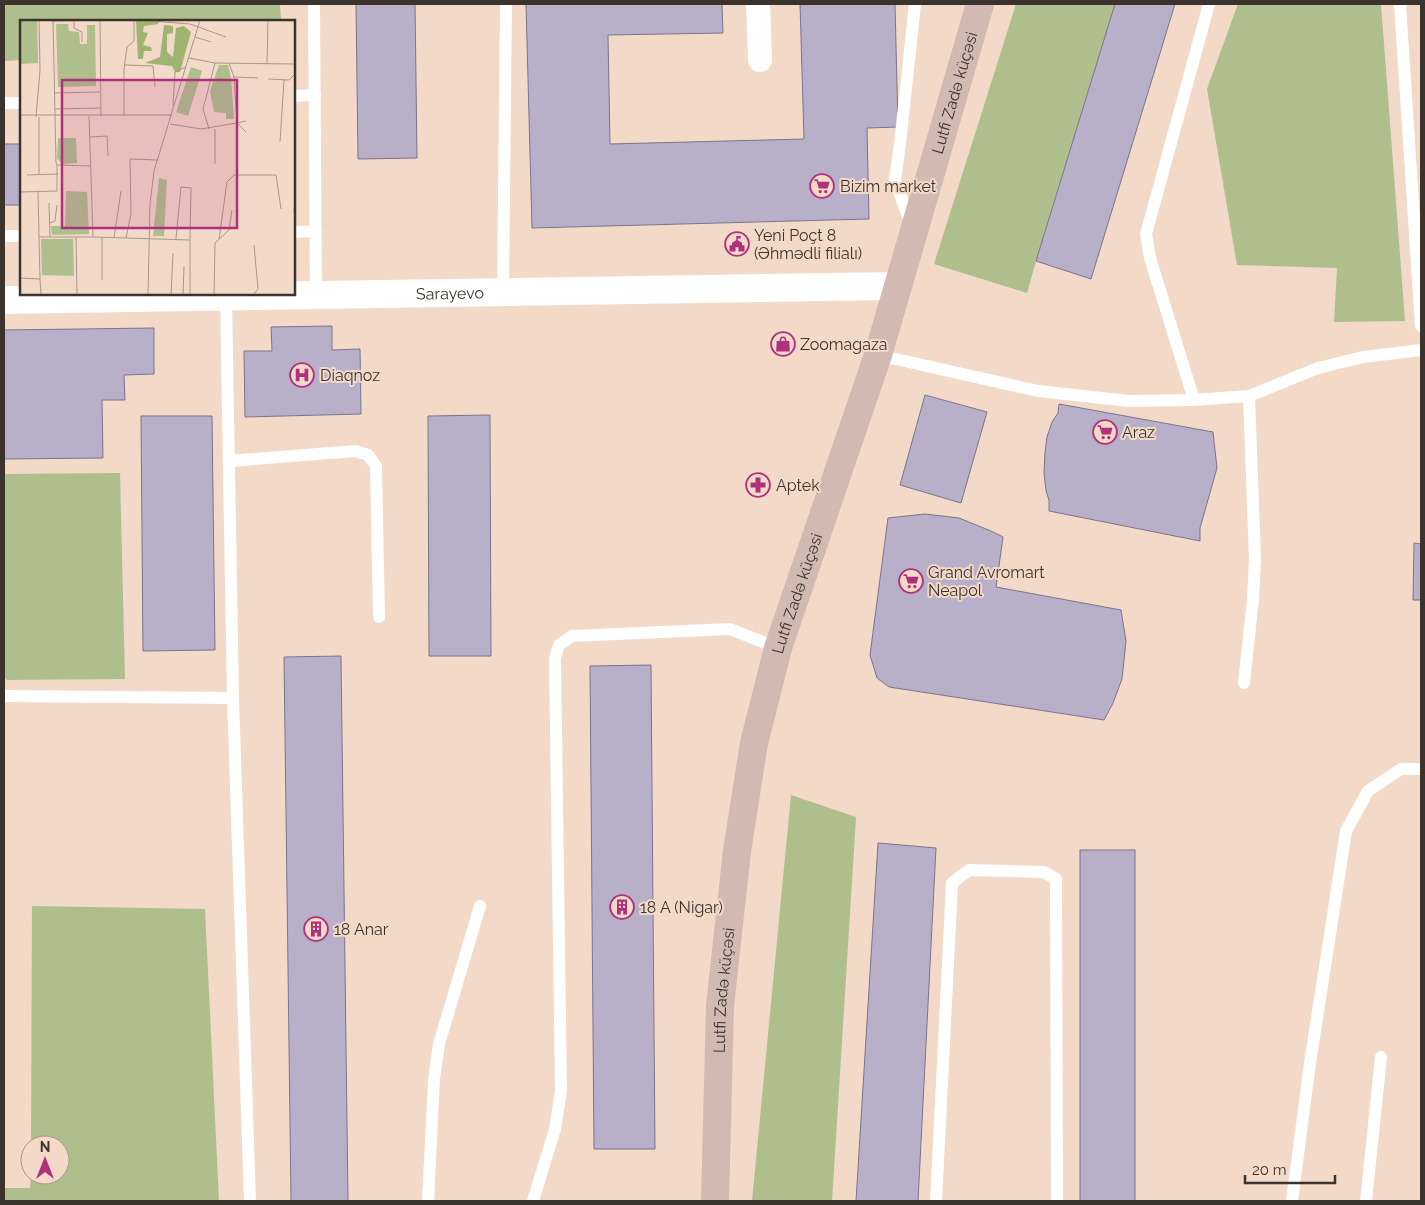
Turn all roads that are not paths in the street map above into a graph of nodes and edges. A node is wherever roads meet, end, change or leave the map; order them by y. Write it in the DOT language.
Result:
graph roads {
  1 [pos="314,4"];
  2 [pos="506,4"];
  3 [pos="758,4"];
  4 [pos="915,4"];
  5 [pos="980,4"];
  6 [pos="1209,4"];
  7 [pos="1400,4"];
  8 [pos="760,60"];
  9 [pos="315,95"];
  10 [pos="295,96"];
  11 [pos="20,103"];
  12 [pos="4,104"];
  13 [pos="316,231"];
  14 [pos="295,232"];
  15 [pos="913,232"];
  16 [pos="4,236"];
  17 [pos="20,236"];
  18 [pos="897,286"];
  19 [pos="503,293"];
  20 [pos="316,296"];
  21 [pos="226,298"];
  22 [pos="4,300"];
  23 [pos="1421,326"];
  24 [pos="1421,350"];
  25 [pos="878,355"];
  26 [pos="1249,396"];
  27 [pos="1194,400"];
  28 [pos="229,461"];
  29 [pos="379,617"];
  30 [pos="778,648"];
  31 [pos="1244,683"];
  32 [pos="4,696"];
  33 [pos="233,698"];
  34 [pos="1421,769"];
  35 [pos="480,906"];
  36 [pos="1381,1057"];
  37 [pos="250,1201"];
  38 [pos="428,1201"];
  39 [pos="533,1201"];
  40 [pos="715,1201"];
  41 [pos="936,1201"];
  42 [pos="1057,1201"];
  43 [pos="1292,1201"];
  44 [pos="1366,1201"];
  1 -- 9 [label="lane"];
  2 -- 19 [label="lane"];
  3 -- 8 [label="street"];
  4 -- 15 [label="lane"];
  5 -- 15 [label="main road, Lutfi Zadə küçəsi"];
  6 -- 27 [label="lane"];
  7 -- 23 [label="lane"];
  9 -- 10 [label="lane"];
  9 -- 13 [label="lane"];
  11 -- 12 [label="lane"];
  13 -- 14 [label="lane"];
  13 -- 20 [label="lane"];
  15 -- 18 [label="main road, Lutfi Zadə küçəsi"];
  16 -- 17 [label="lane"];
  18 -- 19 [label="street, Sarayevo"];
  18 -- 25 [label="main road, Lutfi Zadə küçəsi"];
  19 -- 20 [label="street, Sarayevo"];
  20 -- 21 [label="street, Sarayevo"];
  21 -- 22 [label="street, Sarayevo"];
  21 -- 28 [label="lane"];
  24 -- 26 [label="lane"];
  25 -- 27 [label="lane"];
  25 -- 30 [label="main road, Lutfi Zadə küçəsi"];
  26 -- 27 [label="lane"];
  26 -- 31 [label="lane"];
  28 -- 29 [label="lane"];
  28 -- 33 [label="lane"];
  30 -- 39 [label="lane"];
  30 -- 40 [label="main road, Lutfi Zadə küçəsi"];
  32 -- 33 [label="lane"];
  33 -- 37 [label="lane"];
  34 -- 43 [label="lane"];
  35 -- 38 [label="lane"];
  36 -- 44 [label="lane"];
  41 -- 42 [label="lane"];
}
